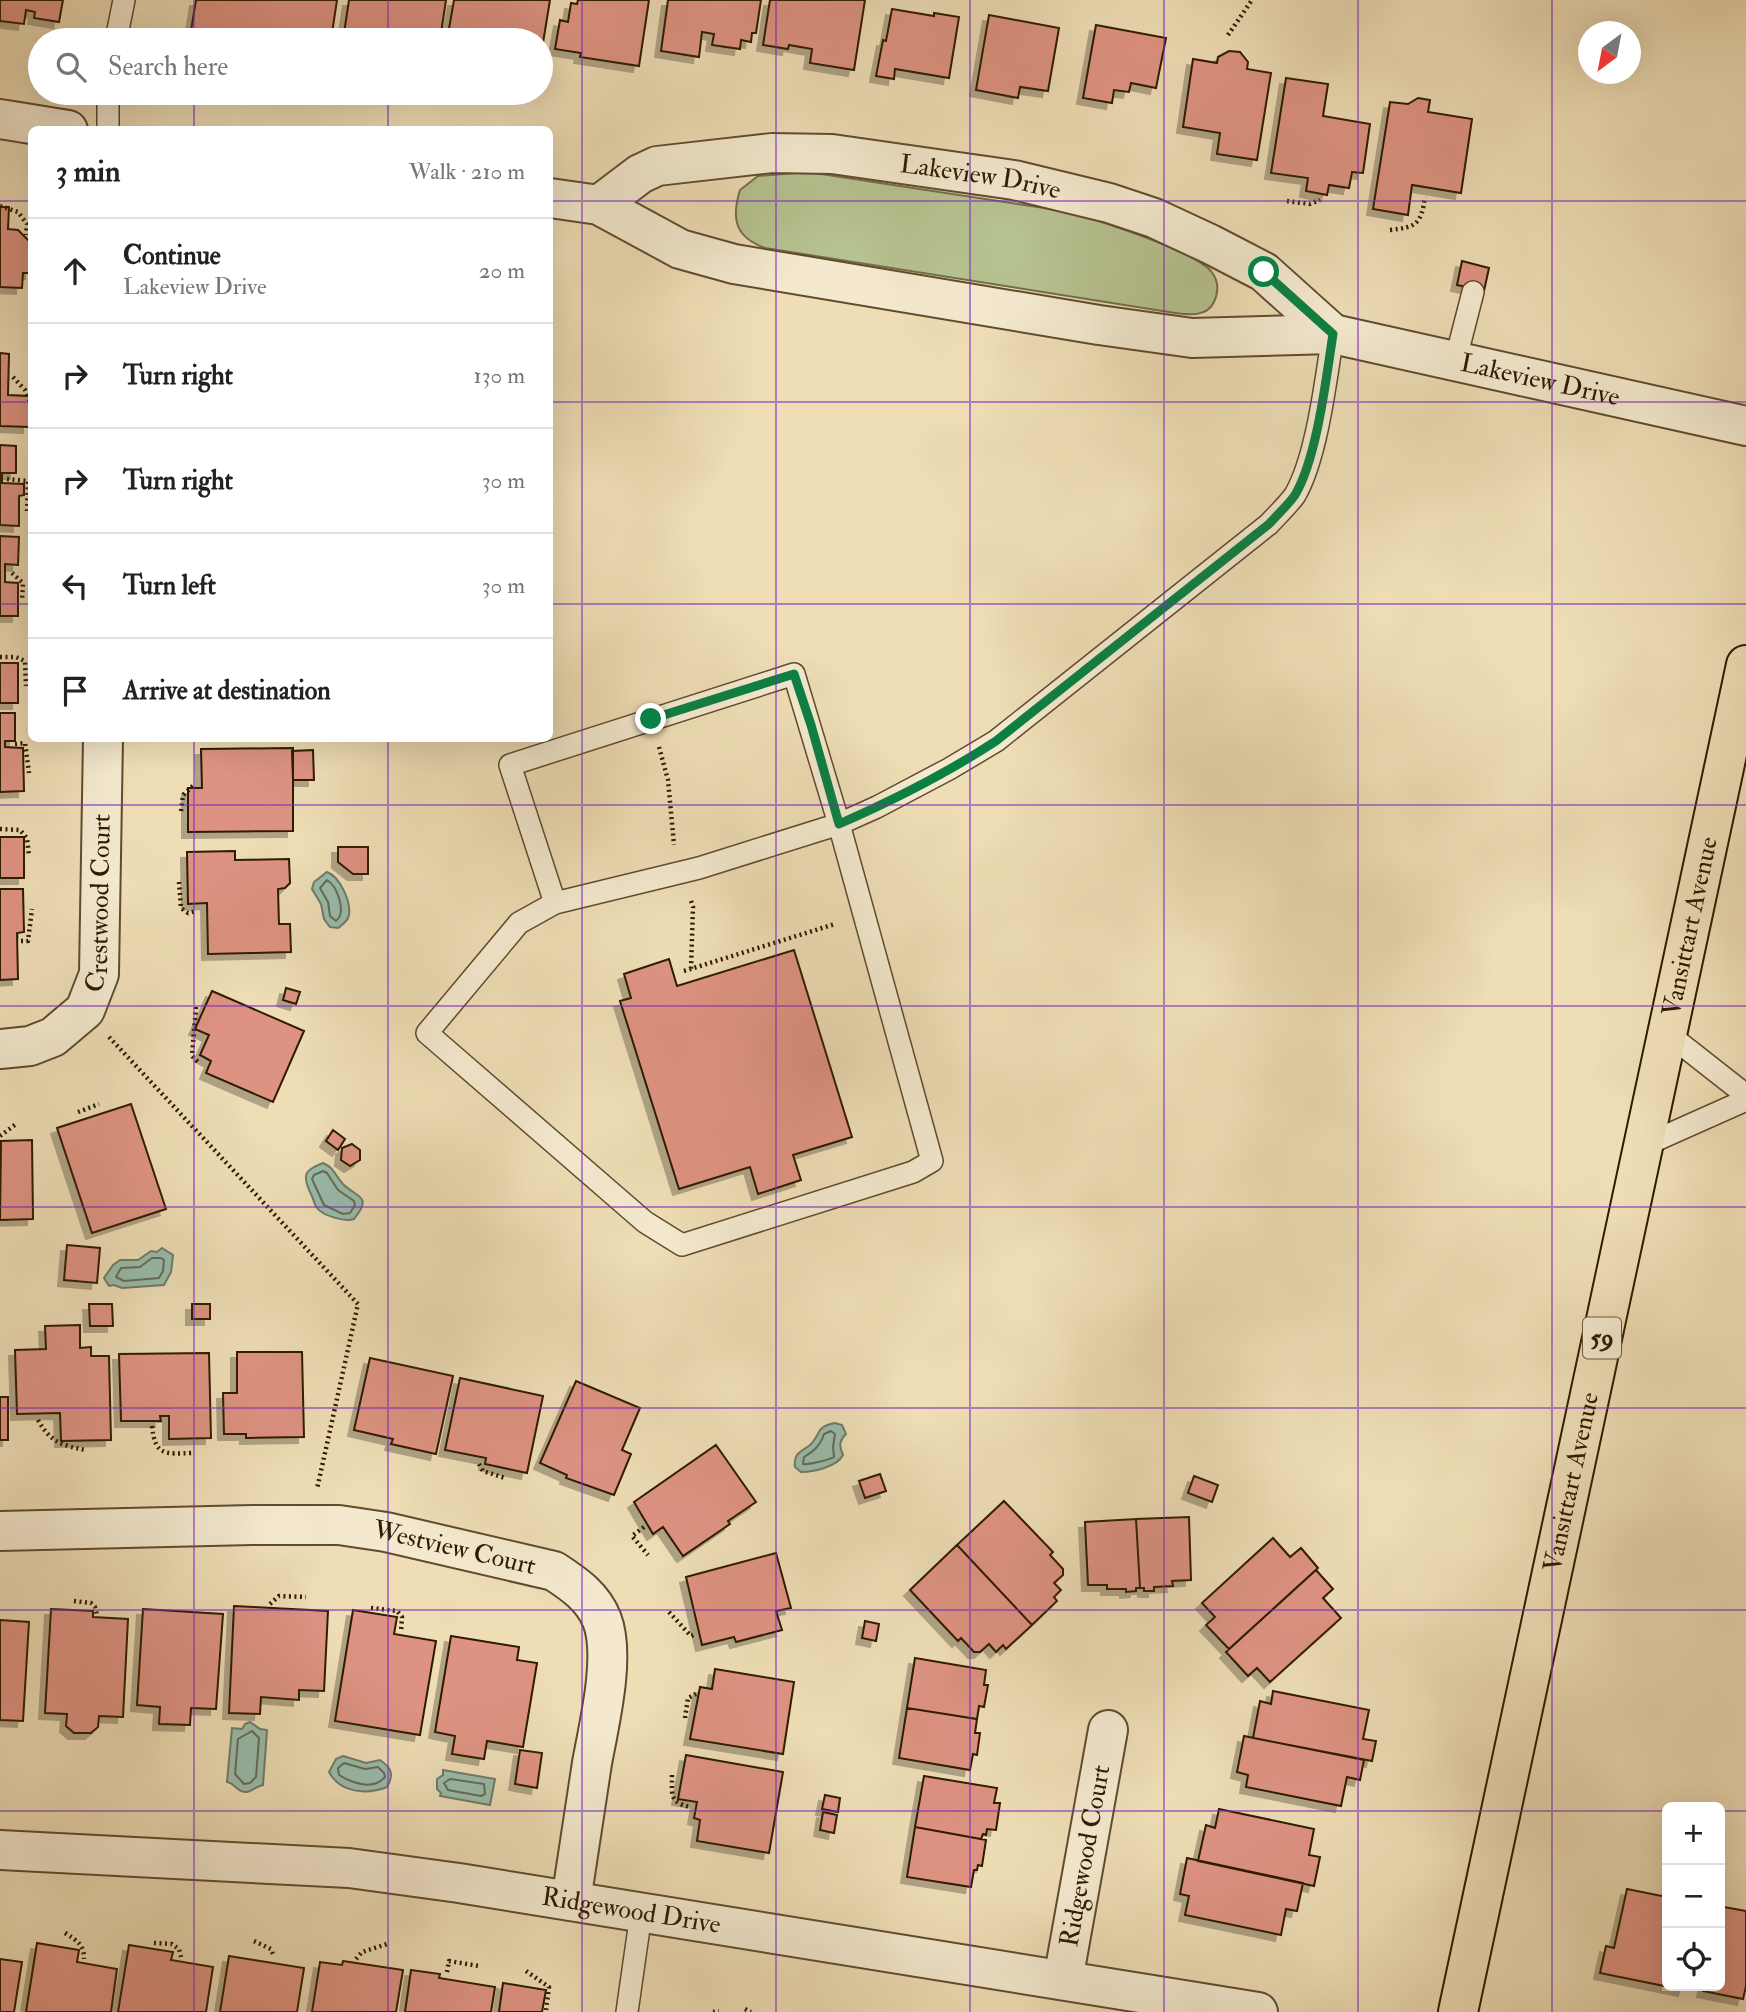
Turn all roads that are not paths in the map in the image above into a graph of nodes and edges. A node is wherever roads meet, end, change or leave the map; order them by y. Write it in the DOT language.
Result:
graph roads {
  1 [pos="124,0"];
  2 [pos="118,28"];
  3 [pos="108,105"];
  4 [pos="0,119"];
  5 [pos="43,126"];
  6 [pos="108,126"];
  7 [pos="553,198"];
  8 [pos="599,205"];
  9 [pos="1473,292"];
  10 [pos="1333,334"];
  11 [pos="1455,362"];
  12 [pos="1746,426"];
  13 [pos="1746,665"];
  14 [pos="103,742"];
  15 [pos="839,824"];
  16 [pos="555,903"];
  17 [pos="1667,1033"];
  18 [pos="0,1049"];
  19 [pos="1746,1097"];
  20 [pos="1643,1146"];
  21 [pos="0,1531"];
  22 [pos="1108,1730"];
  23 [pos="0,1850"];
  24 [pos="571,1901"];
  25 [pos="642,1914"];
  26 [pos="1063,1980"];
  27 [pos="627,2012"];
  28 [pos="1258,2012"];
  29 [pos="1458,2012"];
  1 -- 2 [label="lane"];
  3 -- 6 [label="lane"];
  4 -- 5 [label="street"];
  7 -- 8 [label="street, Lakeview Drive"];
  8 -- 10 [label="street, Lakeview Drive"];
  8 -- 10 [label="street, Lakeview Drive"];
  9 -- 11 [label="lane"];
  10 -- 11 [label="street, Lakeview Drive"];
  10 -- 15 [label="lane"];
  11 -- 12 [label="street, Lakeview Drive"];
  13 -- 17 [label="main road, Vansittart Avenue / 59"];
  14 -- 18 [label="street, Crestwood Court"];
  15 -- 16 [label="lane"];
  15 -- 16 [label="lane"];
  15 -- 16 [label="lane"];
  17 -- 19 [label="lane"];
  17 -- 20 [label="main road, Vansittart Avenue / 59"];
  19 -- 20 [label="lane"];
  20 -- 29 [label="main road, Vansittart Avenue / 59"];
  21 -- 24 [label="street, Westview Court"];
  22 -- 26 [label="street, Ridgewood Court"];
  23 -- 24 [label="street, Ridgewood Drive"];
  24 -- 25 [label="street, Ridgewood Drive"];
  25 -- 26 [label="street, Ridgewood Drive"];
  25 -- 27 [label="lane"];
  26 -- 28 [label="street, Ridgewood Drive"];
}
